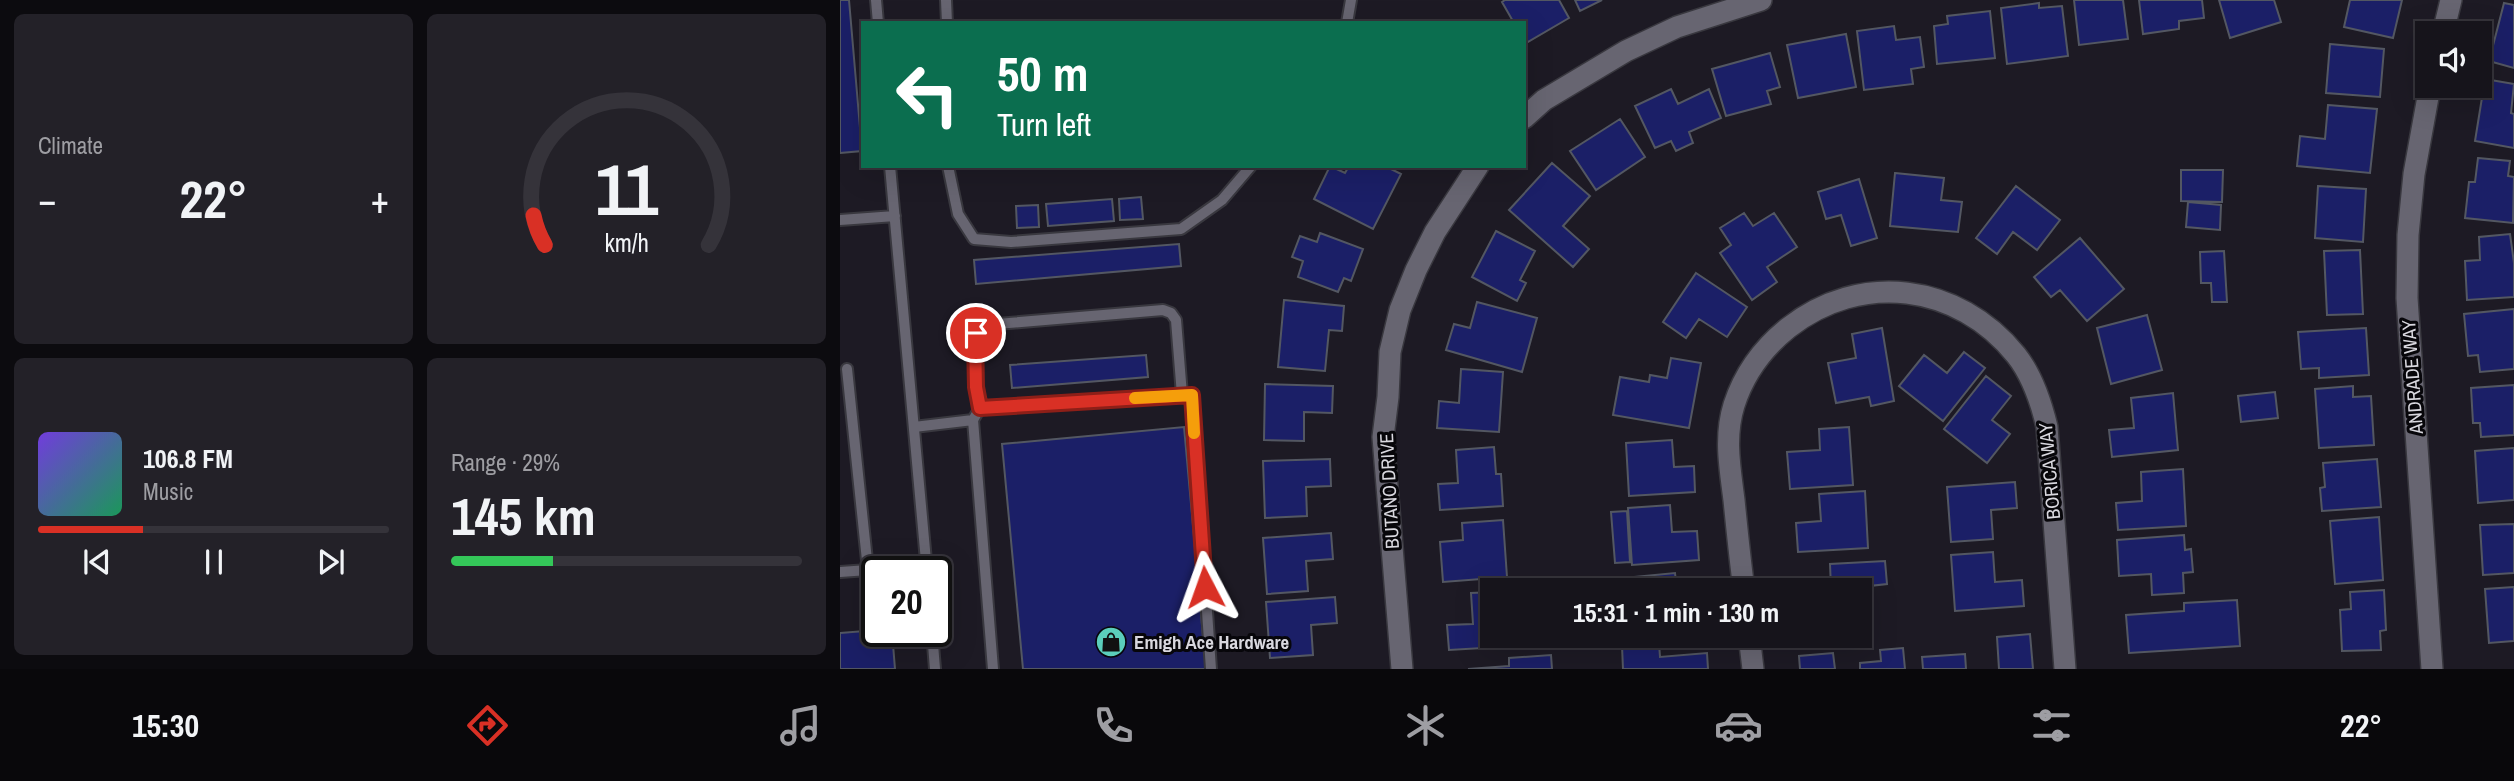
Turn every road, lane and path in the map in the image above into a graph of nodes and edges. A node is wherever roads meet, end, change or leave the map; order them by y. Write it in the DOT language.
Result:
graph roads {
  1 [pos="876,0"];
  2 [pos="946,0"];
  3 [pos="1351,0"];
  4 [pos="1761,0"];
  5 [pos="2451,0"];
  6 [pos="878,21"];
  7 [pos="947,21"];
  8 [pos="1347,21"];
  9 [pos="2446,21"];
  10 [pos="2428,98"];
  11 [pos="1526,116"];
  12 [pos="890,168"];
  13 [pos="948,168"];
  14 [pos="1249,168"];
  15 [pos="1477,168"];
  16 [pos="895,216"];
  17 [pos="840,220"];
  18 [pos="847,369"];
  19 [pos="1182,396"];
  20 [pos="980,408"];
  21 [pos="973,420"];
  22 [pos="914,427"];
  23 [pos="867,556"];
  24 [pos="925,556"];
  25 [pos="861,570"];
  26 [pos="840,572"];
  27 [pos="1743,578"];
  28 [pos="933,647"];
  29 [pos="1751,648"];
  30 [pos="935,669"];
  31 [pos="993,669"];
  32 [pos="1211,669"];
  33 [pos="1402,669"];
  34 [pos="1753,669"];
  35 [pos="2065,669"];
  36 [pos="2432,669"];
  1 -- 6 [label="lane"];
  2 -- 7 [label="lane"];
  3 -- 8 [label="lane"];
  4 -- 11 [label="street"];
  5 -- 9 [label="street"];
  10 -- 36 [label="street, ANDRADE WAY"];
  12 -- 16 [label="lane"];
  13 -- 14 [label="lane"];
  15 -- 33 [label="street, BUTANO DRIVE"];
  16 -- 17 [label="lane"];
  16 -- 22 [label="lane"];
  18 -- 23 [label="lane"];
  19 -- 20 [label="lane"];
  19 -- 20 [label="lane"];
  19 -- 32 [label="lane"];
  20 -- 21 [label="lane"];
  21 -- 22 [label="lane"];
  21 -- 31 [label="lane"];
  22 -- 24 [label="lane"];
  25 -- 26 [label="lane"];
  27 -- 35 [label="street, BORICA WAY"];
  28 -- 30 [label="lane"];
  29 -- 34 [label="street"];
}
